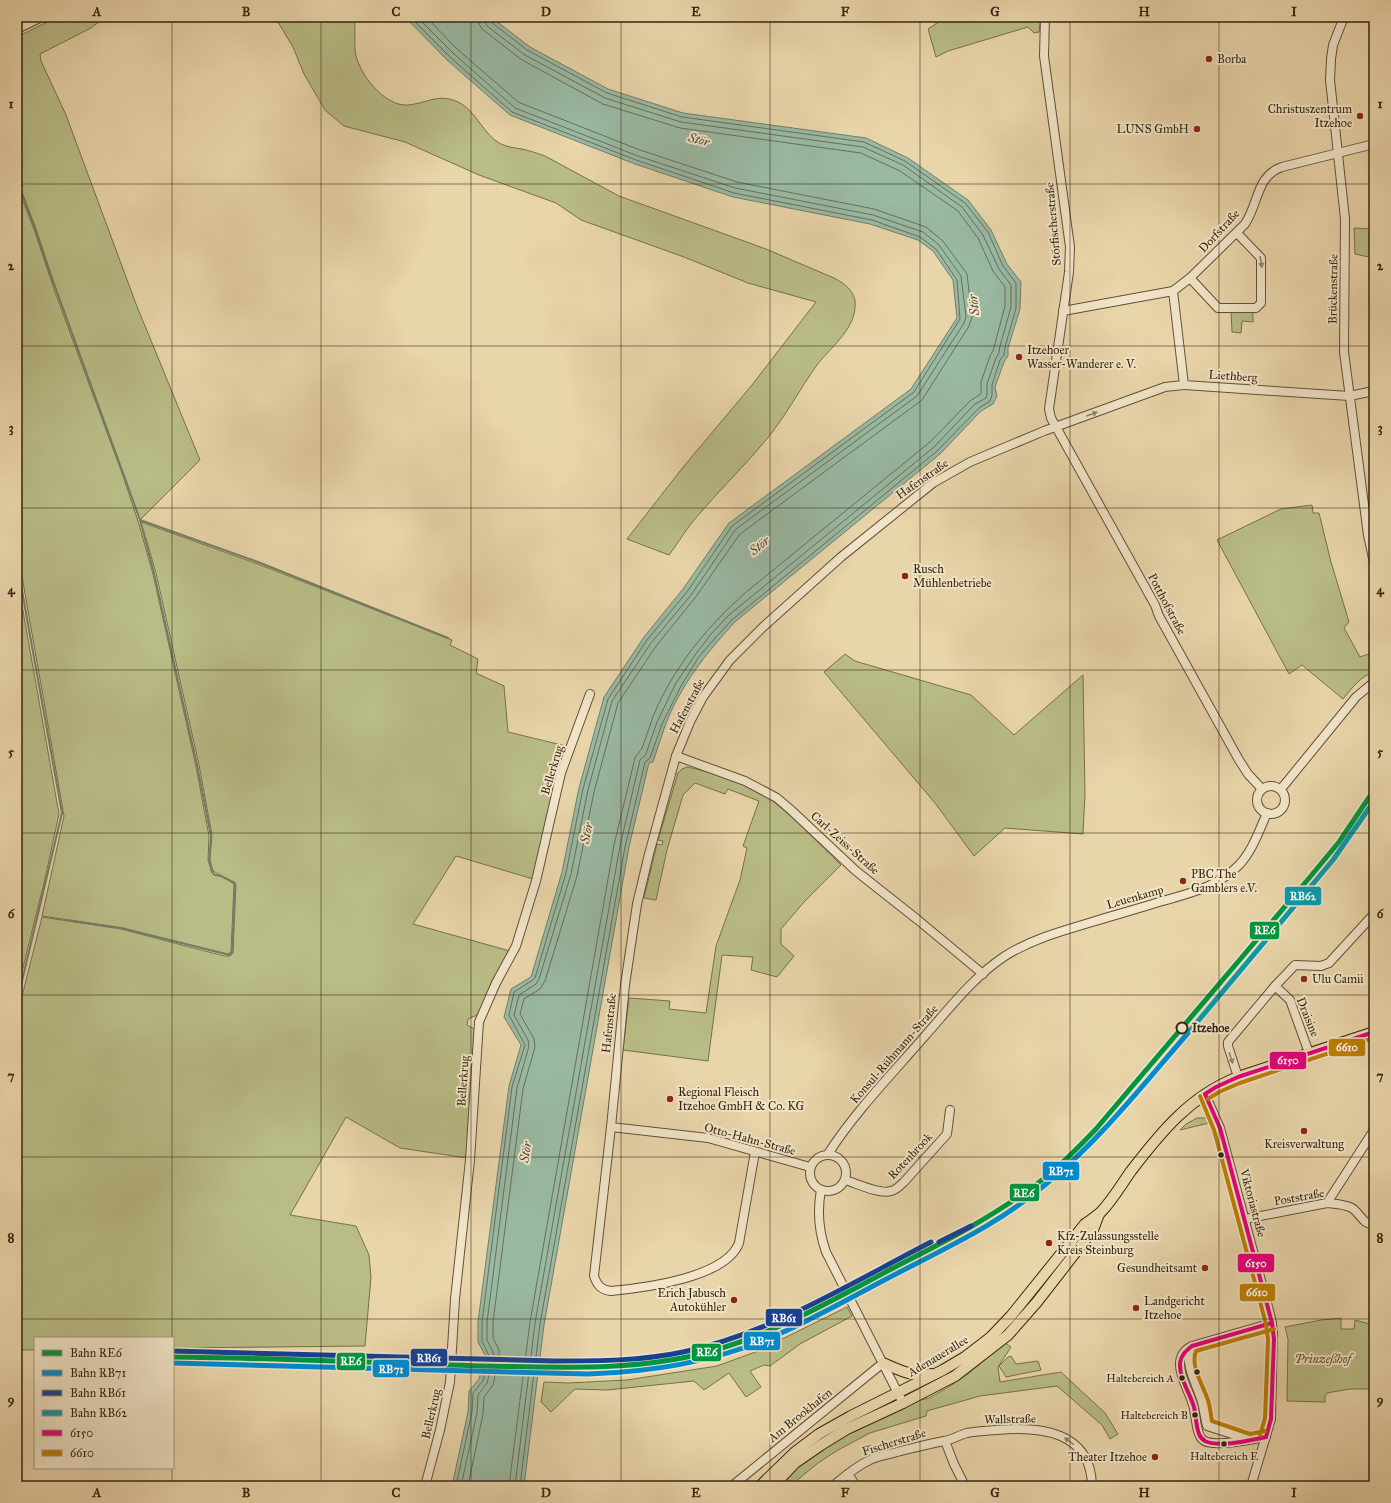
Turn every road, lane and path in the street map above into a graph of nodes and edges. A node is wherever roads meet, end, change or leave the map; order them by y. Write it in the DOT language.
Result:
graph roads {
  1 [pos="42,17"];
  2 [pos="1045,17"];
  3 [pos="1344,17"];
  4 [pos="17,29"];
  5 [pos="1374,144"];
  6 [pos="1338,153"];
  7 [pos="1236,233"];
  8 [pos="1190,278"];
  9 [pos="1173,291"];
  10 [pos="1063,311"];
  11 [pos="1184,385"];
  12 [pos="1374,391"];
  13 [pos="1349,396"];
  14 [pos="1055,427"];
  15 [pos="1374,562"];
  16 [pos="1374,682"];
  17 [pos="590,694"];
  18 [pos="676,756"];
  19 [pos="1262,789"];
  20 [pos="1281,789"];
  21 [pos="1267,813"];
  22 [pos="1374,914"];
  23 [pos="983,974"];
  24 [pos="1275,986"];
  25 [pos="1374,1032"];
  26 [pos="1310,1053"];
  27 [pos="1238,1077"];
  28 [pos="1204,1094"];
  29 [pos="950,1110"];
  30 [pos="611,1127"];
  31 [pos="1374,1130"];
  32 [pos="755,1152"];
  33 [pos="828,1154"];
  34 [pos="810,1167"];
  35 [pos="845,1180"];
  36 [pos="821,1190"];
  37 [pos="1327,1203"];
  38 [pos="1099,1213"];
  39 [pos="1245,1219"];
  40 [pos="1374,1225"];
  41 [pos="1272,1323"];
  42 [pos="1192,1346"];
  43 [pos="883,1363"];
  44 [pos="935,1374"];
  45 [pos="901,1398"];
  46 [pos="1207,1426"];
  47 [pos="1266,1437"];
  48 [pos="1250,1440"];
  49 [pos="945,1441"];
  50 [pos="1215,1443"];
  51 [pos="848,1474"];
  52 [pos="425,1486"];
  53 [pos="732,1486"];
  54 [pos="760,1486"];
  55 [pos="773,1486"];
  56 [pos="833,1486"];
  57 [pos="856,1486"];
  58 [pos="965,1486"];
  59 [pos="1092,1486"];
  60 [pos="1250,1486"];
  1 -- 4 [label="street"];
  2 -- 10 [label="street, Störfischerstraße"];
  3 -- 6 [label="street, Brückenstraße"];
  5 -- 6 [label="street, Dorfstraße"];
  6 -- 7 [label="street, Dorfstraße"];
  6 -- 13 [label="street, Brückenstraße"];
  7 -- 8 [label="street, Dorfstraße"];
  7 -- 8 [label="street, one-way"];
  8 -- 9 [label="street, Dorfstraße"];
  9 -- 10 [label="street, Dorfstraße"];
  9 -- 11 [label="street"];
  10 -- 14 [label="street, Störfischerstraße"];
  11 -- 13 [label="street, Liethberg"];
  14 -- 11 [label="street, Hafenstraße, one-way"];
  12 -- 13 [label="street, Liethberg"];
  13 -- 15 [label="street, Brückenstraße"];
  14 -- 18 [label="street, Hafenstraße"];
  14 -- 19 [label="street, Potthofstraße"];
  16 -- 20 [label="street"];
  17 -- 52 [label="street, Bellerkrug"];
  18 -- 23 [label="street, Carl-Zeiss-Straße"];
  18 -- 30 [label="street, Hafenstraße"];
  19 -- 20 [label="street"];
  19 -- 21 [label="street"];
  20 -- 21 [label="street"];
  21 -- 23 [label="street, Leuenkamp"];
  22 -- 24 [label="street"];
  23 -- 33 [label="street, Konsul-Rühmann-Straße"];
  24 -- 26 [label="street, Draisine"];
  24 -- 27 [label="street, one-way"];
  25 -- 26 [label="main road, Adenauerallee"];
  26 -- 27 [label="main road, Adenauerallee"];
  27 -- 28 [label="main road, Adenauerallee"];
  28 -- 38 [label="main road, Adenauerallee"];
  28 -- 39 [label="street, Viktoriastraße"];
  29 -- 35 [label="street, Rotenbrook"];
  30 -- 32 [label="street, Otto-Hahn-Straße"];
  30 -- 32 [label="street, Hafenstraße"];
  31 -- 37 [label="street"];
  32 -- 34 [label="street, Otto-Hahn-Straße"];
  33 -- 34 [label="street, Konsul-Rühmann-Straße"];
  33 -- 35 [label="street"];
  34 -- 36 [label="street"];
  35 -- 36 [label="street"];
  36 -- 43 [label="street"];
  37 -- 39 [label="street, Poststraße"];
  37 -- 40 [label="street, Poststraße"];
  38 -- 44 [label="main road, Adenauerallee"];
  38 -- 45 [label="main road, Adenauerallee"];
  39 -- 41 [label="street, Viktoriastraße"];
  41 -- 42 [label="street"];
  41 -- 47 [label="street, Viktoriastraße"];
  42 -- 46 [label="street"];
  42 -- 50 [label="street"];
  43 -- 44 [label="main road"];
  43 -- 45 [label="street"];
  43 -- 53 [label="street, Am Brookhafen"];
  44 -- 45 [label="main road, Adenauerallee"];
  45 -- 54 [label="main road, Adenauerallee"];
  45 -- 55 [label="main road, Adenauerallee"];
  46 -- 48 [label="street"];
  46 -- 50 [label="street"];
  47 -- 48 [label="street"];
  47 -- 60 [label="street, Viktoriastraße"];
  48 -- 50 [label="street"];
  49 -- 51 [label="street, Fischerstraße"];
  49 -- 58 [label="street"];
  59 -- 49 [label="street, Wallstraße, one-way"];
  51 -- 56 [label="street, Fischerstraße"];
  51 -- 57 [label="street"];
}
